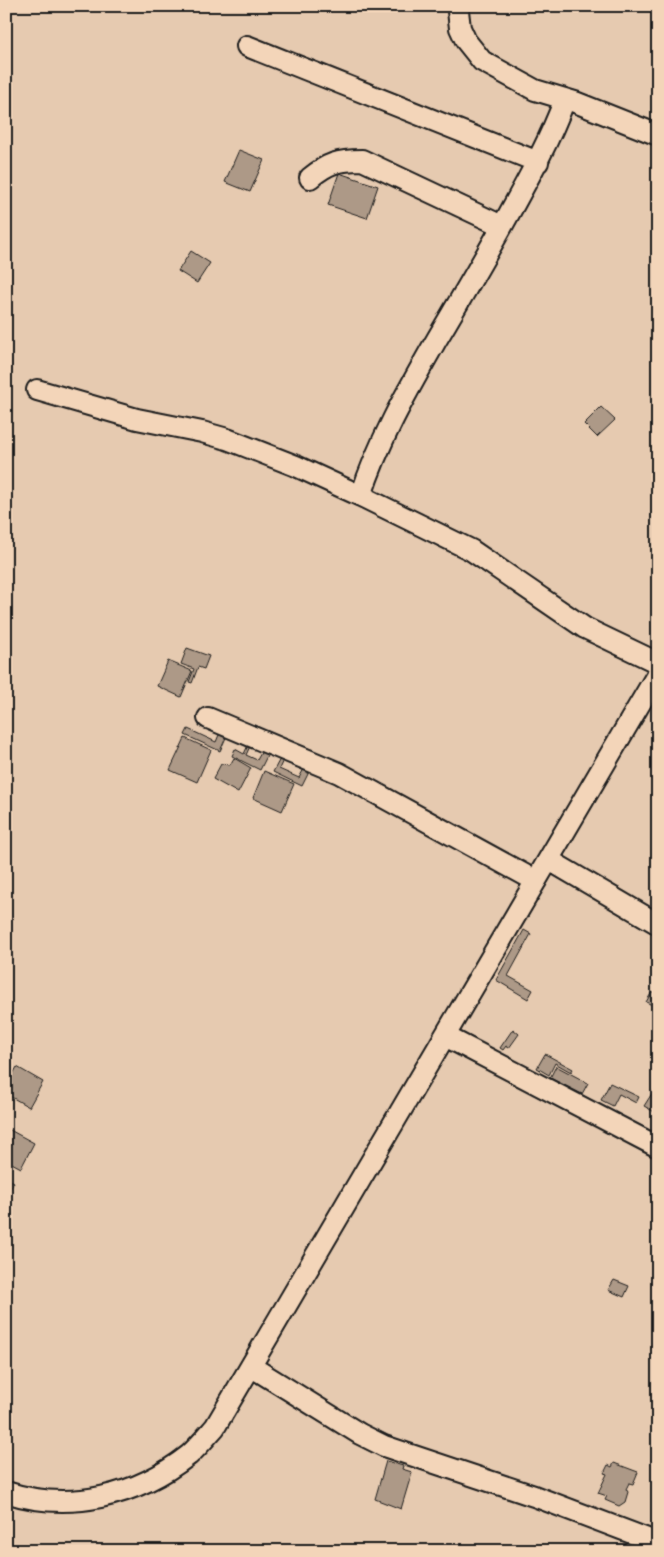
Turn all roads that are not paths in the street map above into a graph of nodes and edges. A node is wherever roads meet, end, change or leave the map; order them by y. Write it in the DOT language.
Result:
graph roads {
  1 [pos="460,6"];
  2 [pos="247,46"];
  3 [pos="565,99"];
  4 [pos="658,135"];
  5 [pos="538,162"];
  6 [pos="310,178"];
  7 [pos="502,226"];
  8 [pos="37,390"];
  9 [pos="361,496"];
  10 [pos="658,664"];
  11 [pos="658,673"];
  12 [pos="208,718"];
  13 [pos="549,860"];
  14 [pos="536,881"];
  15 [pos="658,924"];
  16 [pos="445,1036"];
  17 [pos="658,1146"];
  18 [pos="252,1366"];
  19 [pos="6,1492"];
  20 [pos="658,1543"];
  1 -- 3 [label="street"];
  2 -- 5 [label="street"];
  3 -- 4 [label="street"];
  3 -- 5 [label="street"];
  5 -- 7 [label="street"];
  6 -- 7 [label="street"];
  7 -- 9 [label="street"];
  8 -- 9 [label="street"];
  9 -- 10 [label="street"];
  11 -- 13 [label="street"];
  12 -- 14 [label="street"];
  13 -- 14 [label="street"];
  13 -- 15 [label="street"];
  14 -- 16 [label="street"];
  16 -- 17 [label="street"];
  16 -- 18 [label="street"];
  18 -- 19 [label="street"];
  18 -- 20 [label="street"];
}
